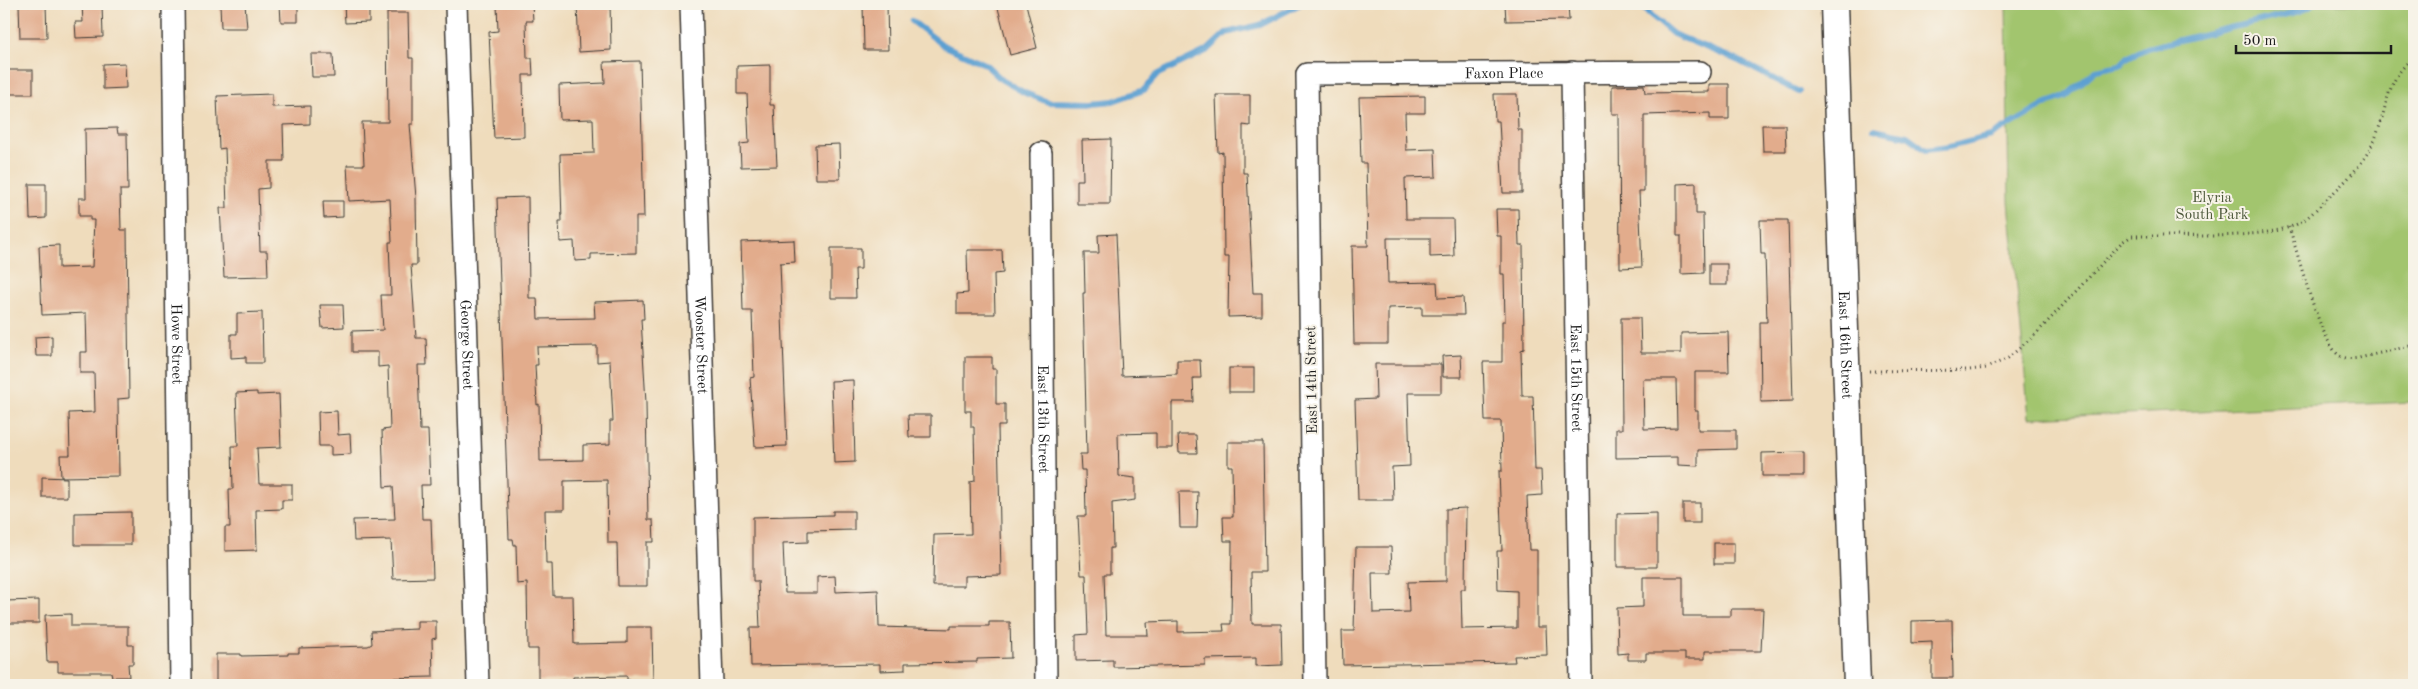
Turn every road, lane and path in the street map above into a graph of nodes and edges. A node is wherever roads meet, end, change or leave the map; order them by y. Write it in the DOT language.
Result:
graph roads {
  1 [pos="173,4"];
  2 [pos="456,4"];
  3 [pos="691,4"];
  4 [pos="1834,4"];
  5 [pos="2414,57"];
  6 [pos="1572,72"];
  7 [pos="1700,72"];
  8 [pos="1307,74"];
  9 [pos="1041,153"];
  10 [pos="2289,227"];
  11 [pos="2414,345"];
  12 [pos="1869,371"];
  13 [pos="181,685"];
  14 [pos="478,685"];
  15 [pos="712,685"];
  16 [pos="1046,685"];
  17 [pos="1315,685"];
  18 [pos="1581,685"];
  19 [pos="1857,685"];
  1 -- 13 [label="street, Howe Street"];
  2 -- 14 [label="street, George Street"];
  3 -- 15 [label="street, Wooster Street"];
  4 -- 19 [label="street, East 16th Street"];
  5 -- 10 [label="path"];
  6 -- 7 [label="street, Faxon Place"];
  6 -- 8 [label="street, Faxon Place"];
  6 -- 18 [label="street, East 15th Street"];
  8 -- 17 [label="street, East 14th Street"];
  9 -- 16 [label="street, East 13th Street"];
  10 -- 11 [label="path"];
  10 -- 12 [label="path"];
}
